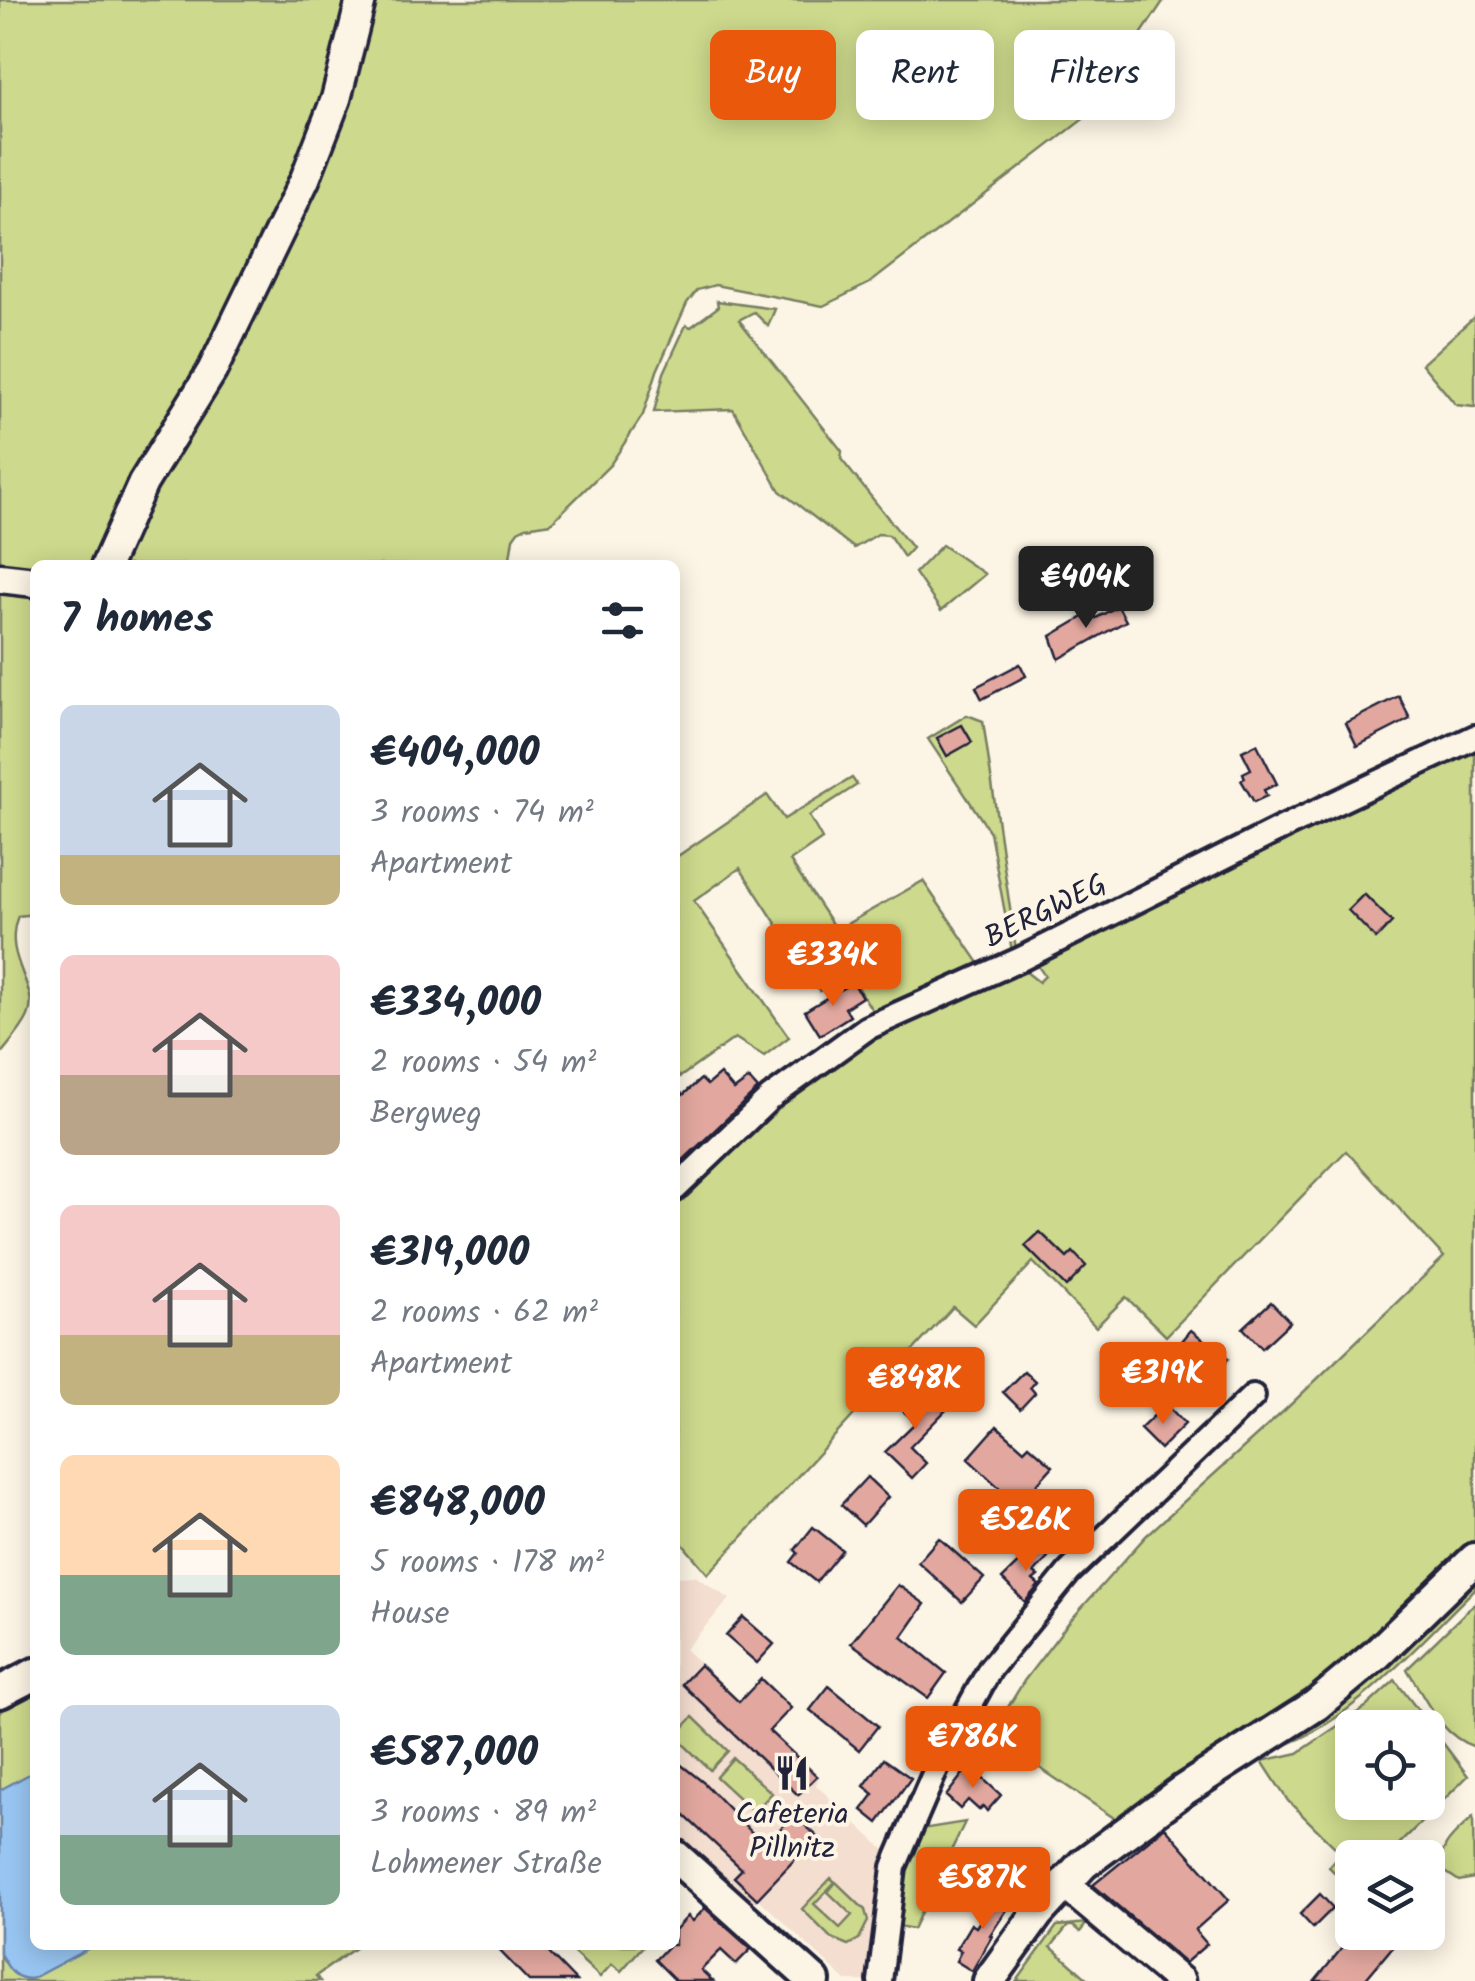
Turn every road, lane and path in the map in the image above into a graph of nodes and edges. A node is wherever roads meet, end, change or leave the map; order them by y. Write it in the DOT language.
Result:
graph roads {
  1 [pos="361,0"];
  2 [pos="108,560"];
  3 [pos="0,578"];
  4 [pos="30,581"];
  5 [pos="1475,737"];
  6 [pos="680,1184"];
  7 [pos="1253,1396"];
  8 [pos="1475,1560"];
  9 [pos="30,1676"];
  10 [pos="2,1687"];
  11 [pos="680,1860"];
  12 [pos="1063,1883"];
  13 [pos="814,1981"];
  14 [pos="880,1981"];
  15 [pos="989,1981"];
  16 [pos="1180,1981"];
  1 -- 2 [label="street"];
  3 -- 4 [label="street"];
  5 -- 6 [label="street, BERGWEG"];
  7 -- 14 [label="street"];
  8 -- 12 [label="main road"];
  9 -- 10 [label="main road"];
  11 -- 13 [label="main road"];
  12 -- 15 [label="main road"];
  12 -- 16 [label="street"];
}
